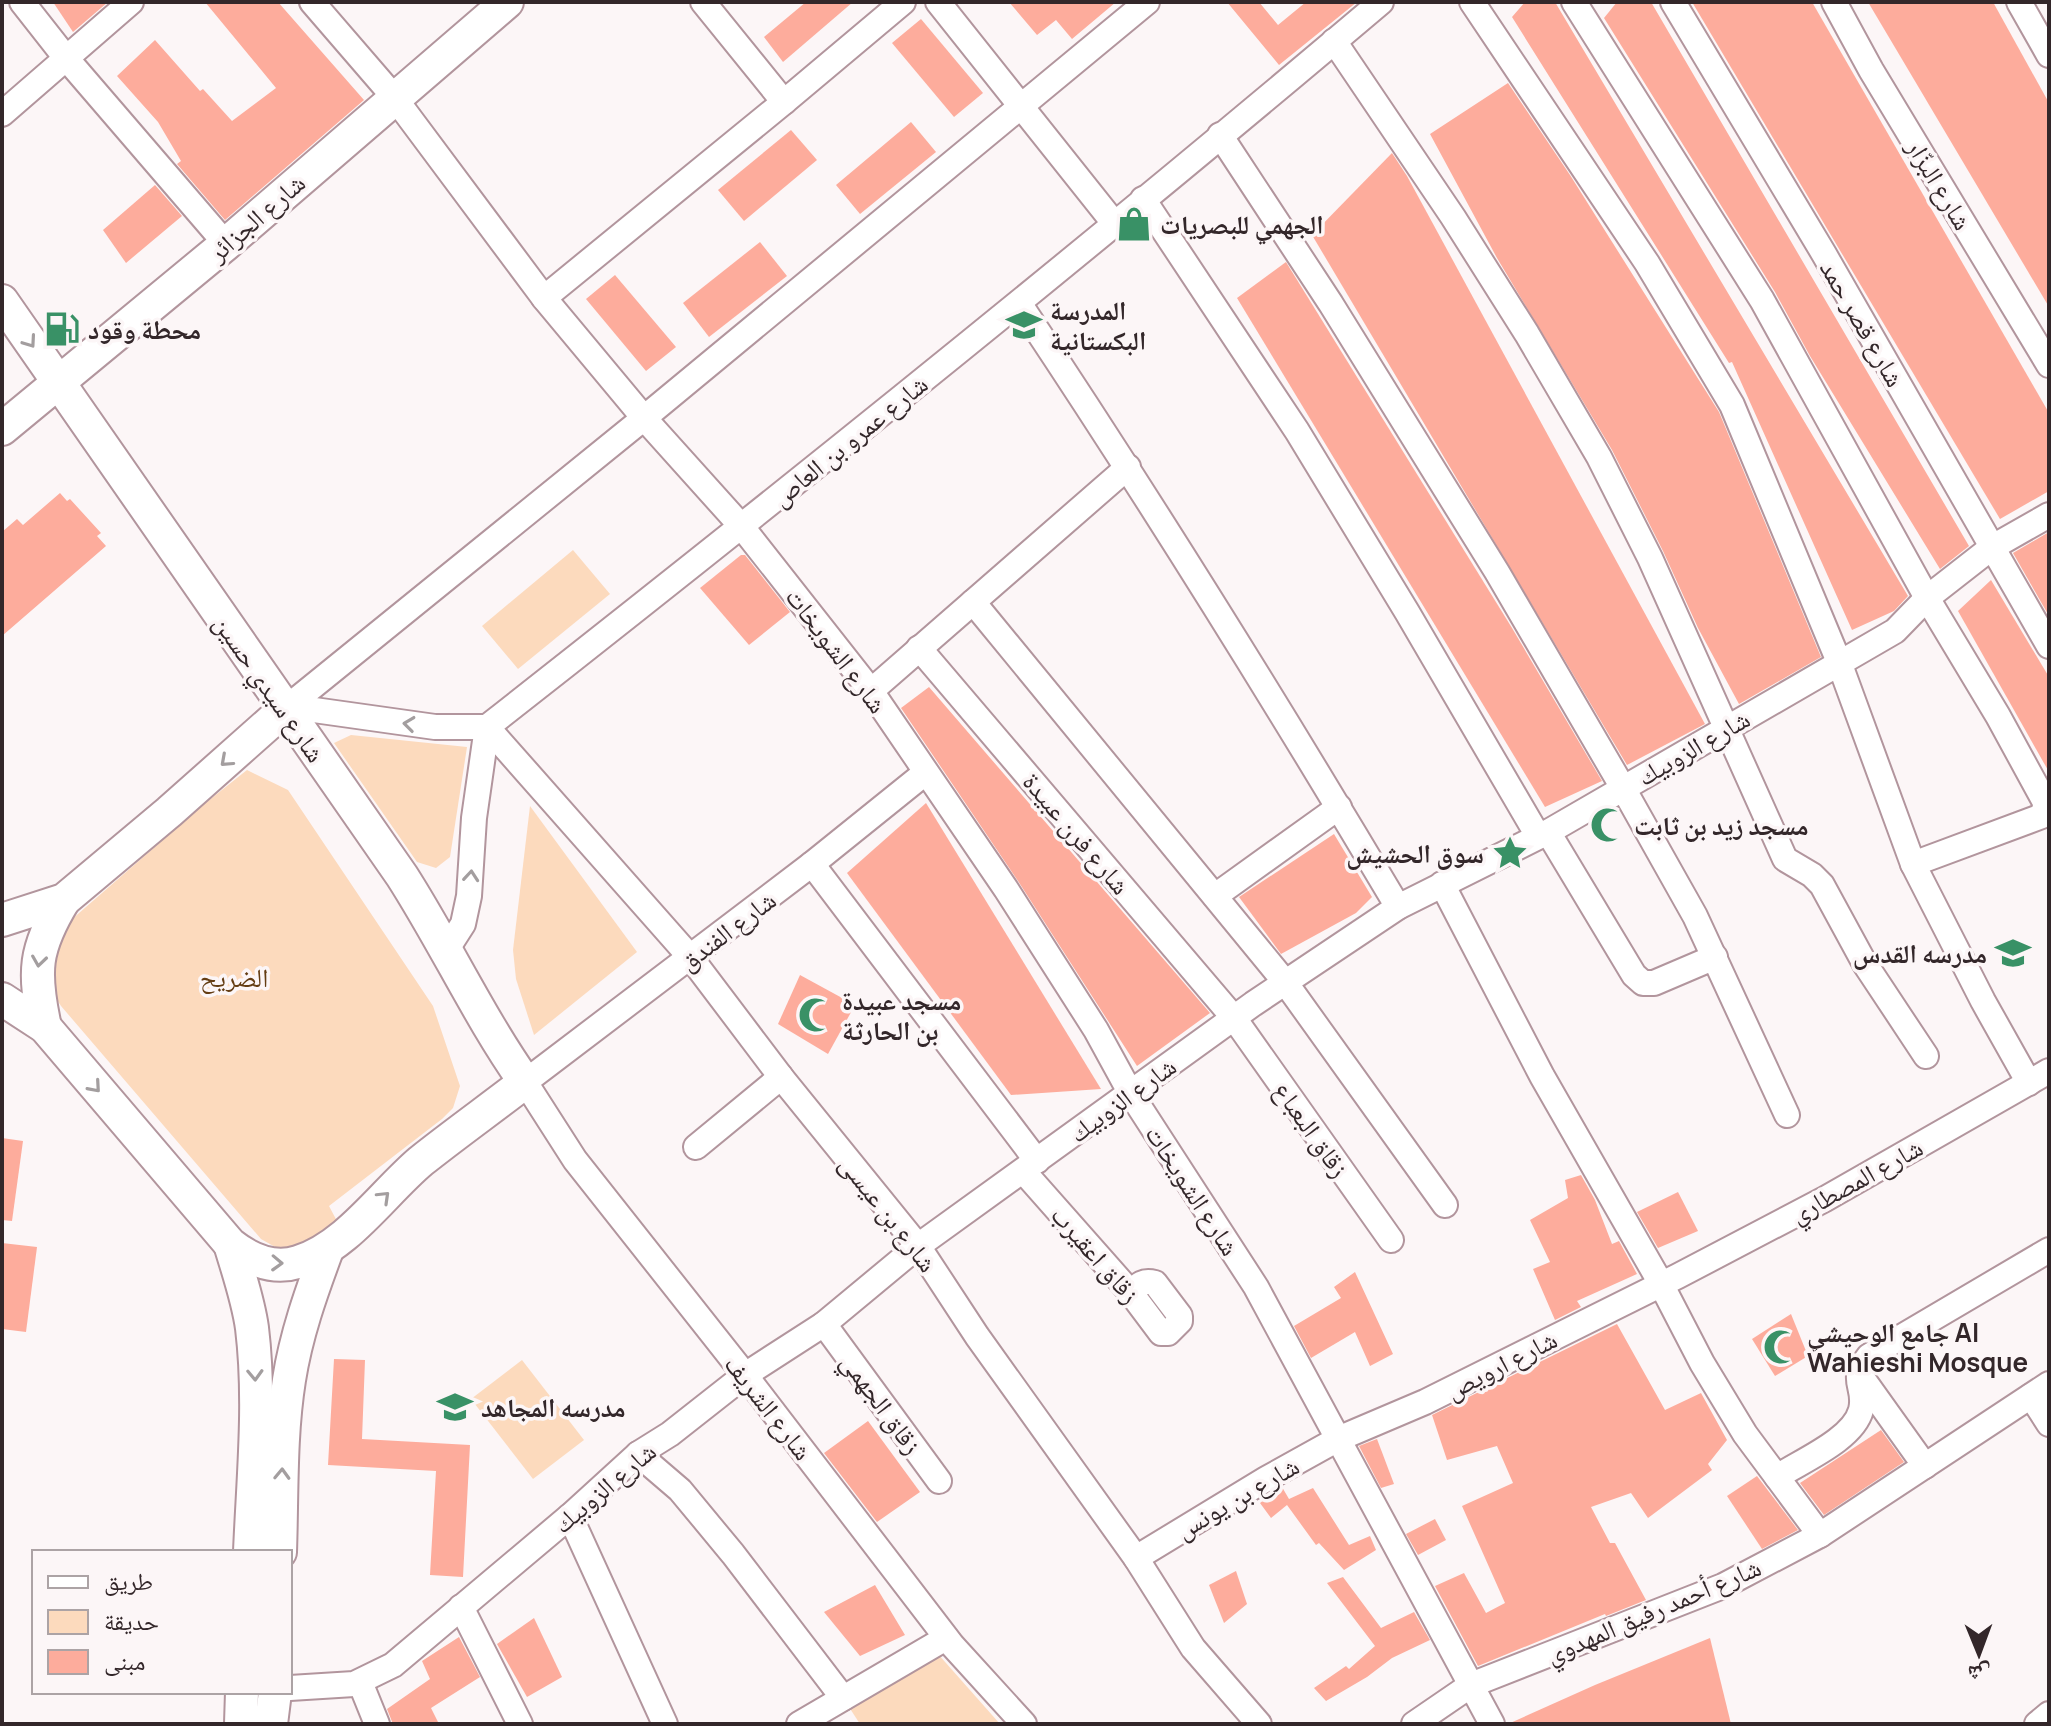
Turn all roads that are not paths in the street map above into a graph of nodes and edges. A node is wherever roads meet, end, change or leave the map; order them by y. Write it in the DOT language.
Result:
graph roads {
  1 [pos="22,2"];
  2 [pos="131,2"];
  3 [pos="312,2"];
  4 [pos="507,2"];
  5 [pos="703,2"];
  6 [pos="903,2"];
  7 [pos="938,2"];
  8 [pos="1147,2"];
  9 [pos="1472,2"];
  10 [pos="1574,2"];
  11 [pos="1673,2"];
  12 [pos="1834,2"];
  13 [pos="2019,2"];
  14 [pos="1379,3"];
  15 [pos="1334,41"];
  16 [pos="2049,55"];
  17 [pos="66,58"];
  18 [pos="394,97"];
  19 [pos="784,102"];
  20 [pos="1023,107"];
  21 [pos="2,114"];
  22 [pos="1220,135"];
  23 [pos="1143,199"];
  24 [pos="1114,223"];
  25 [pos="226,244"];
  26 [pos="544,298"];
  27 [pos="2,301"];
  28 [pos="1019,303"];
  29 [pos="2049,365"];
  30 [pos="59,382"];
  31 [pos="644,418"];
  32 [pos="2,429"];
  33 [pos="1128,467"];
  34 [pos="2049,515"];
  35 [pos="742,527"];
  36 [pos="1991,548"];
  37 [pos="1927,598"];
  38 [pos="973,602"];
  39 [pos="2049,646"];
  40 [pos="919,648"];
  41 [pos="1839,662"];
  42 [pos="871,691"];
  43 [pos="285,709"];
  44 [pos="487,727"];
  45 [pos="1726,728"];
  46 [pos="925,773"];
  47 [pos="2042,780"];
  48 [pos="1623,788"];
  49 [pos="1339,807"];
  50 [pos="1543,834"];
  51 [pos="812,864"];
  52 [pos="1913,864"];
  53 [pos="1442,884"];
  54 [pos="1215,896"];
  55 [pos="64,900"];
  56 [pos="1398,907"];
  57 [pos="2,920"];
  58 [pos="447,949"];
  59 [pos="1715,957"];
  60 [pos="691,958"];
  61 [pos="1285,982"];
  62 [pos="2,999"];
  63 [pos="1234,1018"];
  64 [pos="45,1027"];
  65 [pos="1926,1056"];
  66 [pos="781,1077"];
  67 [pos="2039,1077"];
  68 [pos="525,1082"];
  69 [pos="1131,1094"];
  70 [pos="1787,1115"];
  71 [pos="696,1147"];
  72 [pos="1031,1166"];
  73 [pos="1445,1205"];
  74 [pos="1391,1240"];
  75 [pos="230,1244"];
  76 [pos="918,1246"];
  77 [pos="327,1250"];
  78 [pos="2049,1250"];
  79 [pos="1660,1282"];
  80 [pos="824,1324"];
  81 [pos="1168,1333"];
  82 [pos="1859,1373"];
  83 [pos="745,1375"];
  84 [pos="2040,1390"];
  85 [pos="2049,1424"];
  86 [pos="1338,1439"];
  87 [pos="638,1454"];
  88 [pos="1925,1466"];
  89 [pos="1777,1477"];
  90 [pos="939,1481"];
  91 [pos="570,1516"];
  92 [pos="1820,1535"];
  93 [pos="250,1550"];
  94 [pos="280,1550"];
  95 [pos="1136,1558"];
  96 [pos="461,1607"];
  97 [pos="946,1638"];
  98 [pos="360,1682"];
  99 [pos="1471,1685"];
  100 [pos="292,1688"];
  101 [pos="242,1694"];
  102 [pos="275,1694"];
  103 [pos="843,1698"];
  104 [pos="2049,1714"];
  105 [pos="241,1724"];
  106 [pos="271,1724"];
  107 [pos="377,1724"];
  108 [pos="520,1724"];
  109 [pos="665,1724"];
  110 [pos="799,1724"];
  111 [pos="1024,1724"];
  112 [pos="1259,1724"];
  113 [pos="1414,1724"];
  114 [pos="1492,1724"];
  115 [pos="2037,1724"];
  1 -- 17 [label="street"];
  2 -- 17 [label="street"];
  3 -- 18 [label="street, شارع الشويخات"];
  4 -- 18 [label="main road, شارع الجزائر"];
  5 -- 19 [label="street"];
  6 -- 19 [label="street"];
  7 -- 20 [label="street"];
  8 -- 20 [label="street"];
  9 -- 41 [label="street"];
  10 -- 37 [label="street"];
  11 -- 36 [label="street, شارع قصر حمد"];
  12 -- 29 [label="street, شارع البزّار"];
  13 -- 16 [label="street"];
  14 -- 15 [label="street, شارع عمرو بن العاص"];
  15 -- 22 [label="street, شارع عمرو بن العاص"];
  15 -- 45 [label="street"];
  17 -- 21 [label="street"];
  17 -- 25 [label="street"];
  18 -- 25 [label="main road, شارع الجزائر"];
  18 -- 26 [label="street, شارع الشويخات"];
  19 -- 26 [label="street"];
  20 -- 24 [label="street"];
  20 -- 31 [label="street"];
  22 -- 23 [label="street, شارع عمرو بن العاص"];
  22 -- 48 [label="street"];
  23 -- 24 [label="street, شارع عمرو بن العاص"];
  23 -- 50 [label="street"];
  24 -- 28 [label="street, شارع عمرو بن العاص"];
  25 -- 30 [label="main road, شارع الجزائر"];
  26 -- 31 [label="street, شارع الشويخات"];
  27 -- 30 [label="main road, شارع سيدي حسين, one-way"];
  28 -- 33 [label="street"];
  28 -- 35 [label="street, شارع عمرو بن العاص"];
  30 -- 32 [label="main road, شارع الجزائر"];
  30 -- 43 [label="main road, شارع سيدي حسين"];
  31 -- 35 [label="street, شارع الشويخات"];
  31 -- 43 [label="street"];
  33 -- 38 [label="street"];
  33 -- 49 [label="street"];
  34 -- 36 [label="street, شارع الزوبيك"];
  35 -- 42 [label="street, شارع الشويخات"];
  35 -- 44 [label="street, شارع عمرو بن العاص"];
  36 -- 37 [label="street, شارع الزوبيك"];
  36 -- 39 [label="street, شارع قصر حمد"];
  37 -- 41 [label="street, شارع الزوبيك"];
  37 -- 47 [label="street"];
  38 -- 40 [label="street"];
  38 -- 54 [label="street"];
  40 -- 42 [label="street"];
  40 -- 63 [label="street, شارع فرن عبيدة"];
  41 -- 45 [label="street, شارع الزوبيك"];
  41 -- 52 [label="street"];
  42 -- 46 [label="street, شارع الشويخات"];
  44 -- 43 [label="street, one-way"];
  43 -- 55 [label="main road, one-way"];
  43 -- 58 [label="main road, شارع سيدي حسين"];
  58 -- 44 [label="street, one-way"];
  44 -- 60 [label="street, شارع بن عيسى"];
  45 -- 48 [label="street, شارع الزوبيك"];
  45 -- 65 [label="street"];
  46 -- 51 [label="street, شارع الفندق"];
  46 -- 69 [label="street, شارع الشويخات"];
  47 -- 52 [label="street"];
  48 -- 50 [label="street, شارع الزوبيك"];
  48 -- 59 [label="street"];
  49 -- 54 [label="street"];
  49 -- 56 [label="street"];
  50 -- 53 [label="street, شارع الزوبيك"];
  50 -- 59 [label="street"];
  51 -- 60 [label="street, شارع الفندق"];
  51 -- 72 [label="street, زقاق اعقيرب"];
  52 -- 67 [label="street"];
  53 -- 56 [label="street, شارع الزوبيك"];
  53 -- 79 [label="street"];
  54 -- 61 [label="street"];
  55 -- 57 [label="main road"];
  55 -- 64 [label="main road, one-way"];
  56 -- 61 [label="street, شارع الزوبيك"];
  58 -- 68 [label="main road, شارع سيدي حسين"];
  59 -- 70 [label="street"];
  60 -- 66 [label="street, شارع بن عيسى"];
  60 -- 68 [label="street, شارع الفندق"];
  61 -- 63 [label="street, شارع الزوبيك"];
  61 -- 73 [label="street"];
  62 -- 64 [label="main road"];
  63 -- 69 [label="street, شارع الزوبيك"];
  63 -- 74 [label="street, زقاق البعباع"];
  64 -- 75 [label="main road, one-way"];
  66 -- 71 [label="street"];
  66 -- 76 [label="street, شارع بن عيسى"];
  67 -- 79 [label="street, شارع المصطاري"];
  77 -- 68 [label="main road, one-way"];
  68 -- 83 [label="street, شارع الشريف"];
  69 -- 72 [label="street, شارع الزوبيك"];
  69 -- 86 [label="street, شارع الشويخات"];
  72 -- 76 [label="street, شارع الزوبيك"];
  72 -- 81 [label="street, زقاق اعقيرب"];
  75 -- 77 [label="main road, one-way"];
  75 -- 93 [label="main road, one-way"];
  76 -- 80 [label="street, شارع الزوبيك"];
  76 -- 95 [label="street, شارع بن عيسى"];
  94 -- 77 [label="main road, one-way"];
  78 -- 82 [label="street"];
  79 -- 86 [label="street, شارع ارويص"];
  79 -- 89 [label="street"];
  80 -- 83 [label="street, شارع الزوبيك"];
  80 -- 90 [label="street, زقاق الجهمي"];
  82 -- 88 [label="street"];
  82 -- 89 [label="street"];
  83 -- 87 [label="street, شارع الزوبيك"];
  83 -- 97 [label="street, شارع الشريف"];
  84 -- 85 [label="street"];
  84 -- 88 [label="street, شارع أحمد رفيق المهدوي"];
  86 -- 95 [label="street, شارع بن يونس"];
  86 -- 99 [label="street, شارع الشويخات"];
  87 -- 91 [label="street, شارع الزوبيك"];
  87 -- 103 [label="street"];
  88 -- 92 [label="street, شارع أحمد رفيق المهدوي"];
  89 -- 92 [label="street"];
  91 -- 96 [label="street, شارع الزوبيك"];
  91 -- 109 [label="street"];
  92 -- 99 [label="street, شارع أحمد رفيق المهدوي"];
  95 -- 112 [label="street, شارع بن عيسى"];
  96 -- 98 [label="street, شارع الزوبيك"];
  96 -- 108 [label="street"];
  97 -- 103 [label="street"];
  97 -- 111 [label="street, شارع الشريف"];
  98 -- 100 [label="street, شارع الزوبيك"];
  98 -- 107 [label="street"];
  99 -- 113 [label="street, شارع أحمد رفيق المهدوي"];
  99 -- 114 [label="street, شارع الشويخات"];
  101 -- 105 [label="main road"];
  102 -- 106 [label="main road"];
  103 -- 110 [label="street"];
  104 -- 115 [label="street"];
}
